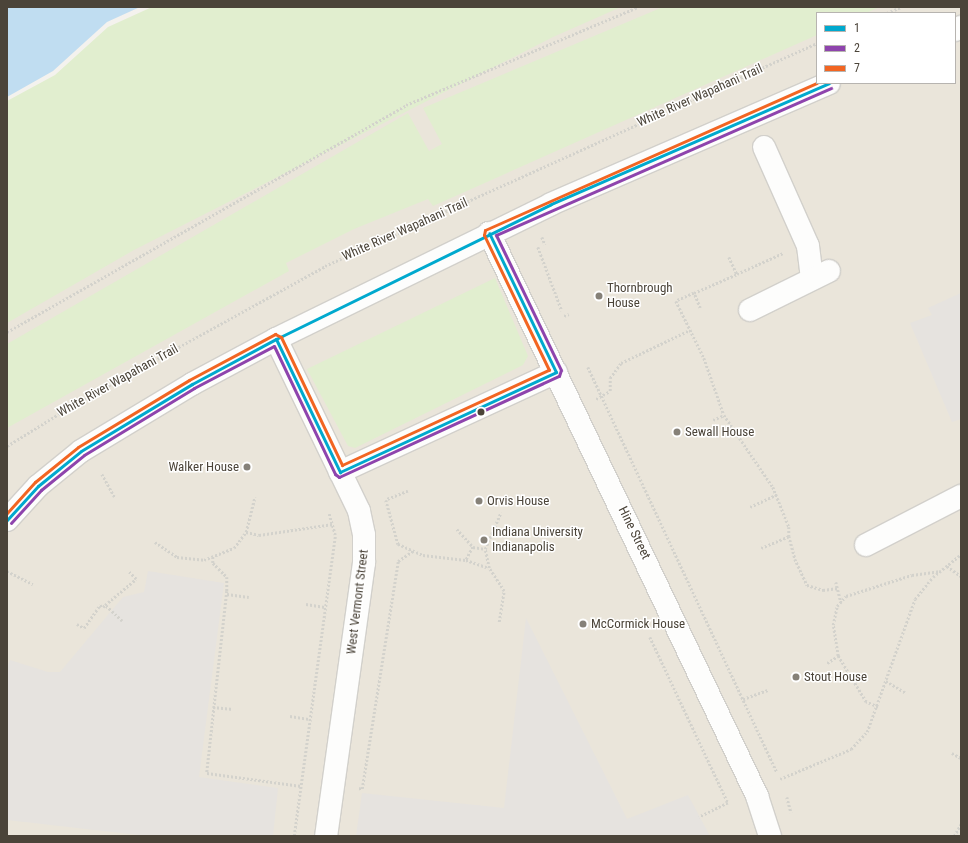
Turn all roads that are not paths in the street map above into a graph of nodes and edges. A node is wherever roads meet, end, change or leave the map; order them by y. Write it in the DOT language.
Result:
graph roads {
  1 [pos="827,84"];
  2 [pos="764,147"];
  3 [pos="489,233"];
  4 [pos="750,310"];
  5 [pos="276,339"];
  6 [pos="556,372"];
  7 [pos="340,472"];
  8 [pos="961,496"];
  9 [pos="7,520"];
  10 [pos="866,545"];
  11 [pos="326,836"];
  12 [pos="770,836"];
  1 -- 3 [label="street"];
  2 -- 4 [label="street"];
  3 -- 5 [label="street"];
  3 -- 6 [label="street, Hine Street"];
  5 -- 7 [label="street, West Vermont Street"];
  5 -- 9 [label="street"];
  6 -- 7 [label="street"];
  6 -- 12 [label="street, Hine Street"];
  7 -- 11 [label="street, West Vermont Street"];
  8 -- 10 [label="street"];
}
